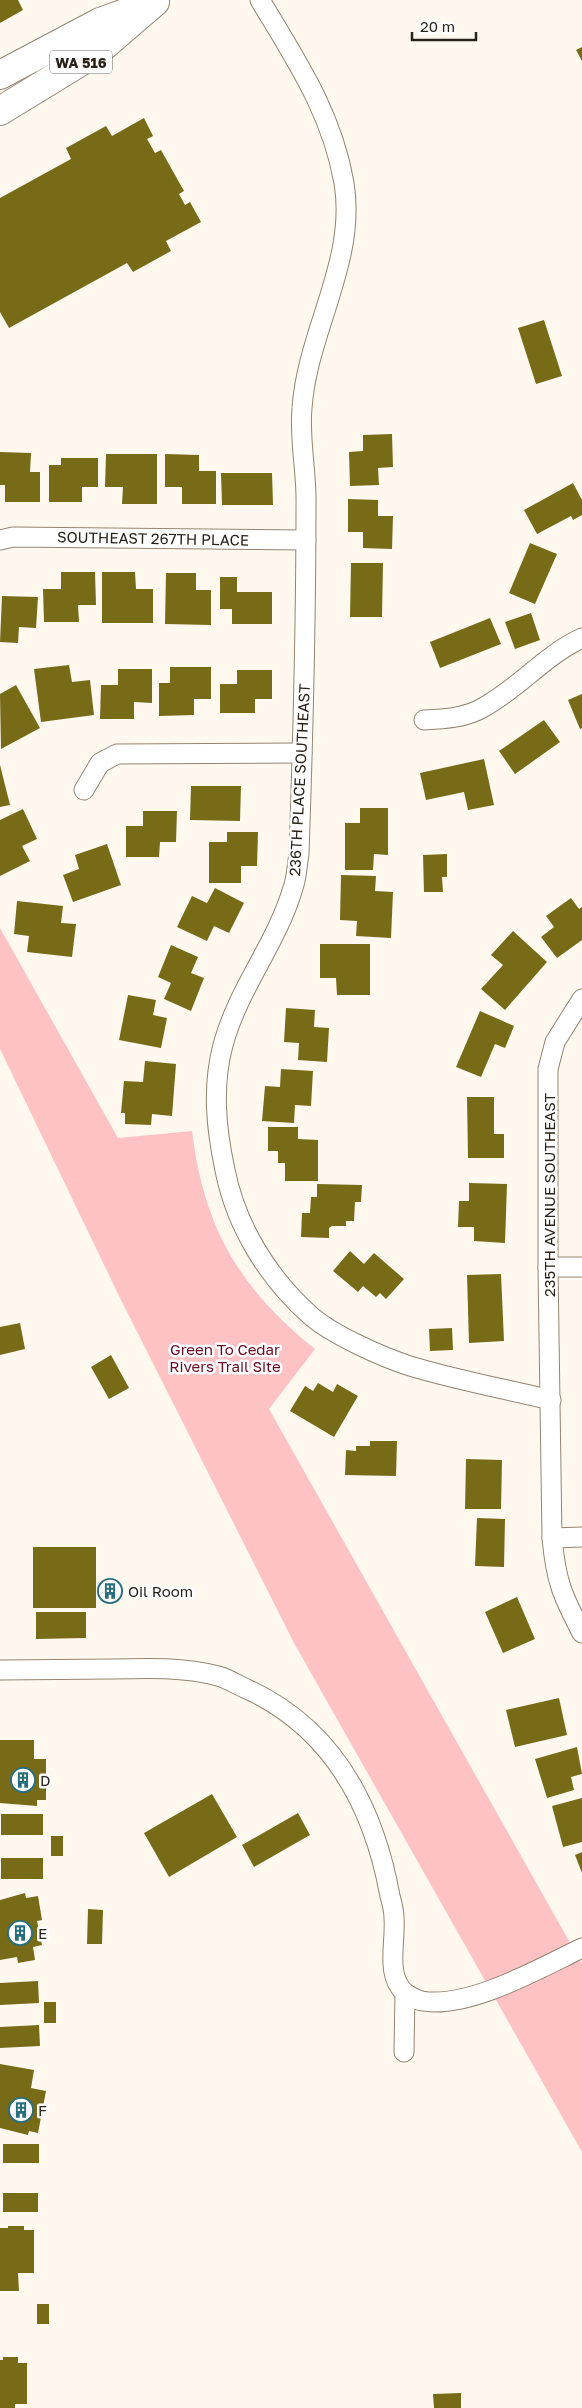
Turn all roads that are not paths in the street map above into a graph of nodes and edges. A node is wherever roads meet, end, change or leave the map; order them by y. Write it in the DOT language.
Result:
graph roads {
  1 [pos="260,0"];
  2 [pos="157,1"];
  3 [pos="0,75"];
  4 [pos="0,111"];
  5 [pos="0,540"];
  6 [pos="306,540"];
  7 [pos="582,638"];
  8 [pos="424,720"];
  9 [pos="302,753"];
  10 [pos="84,790"];
  11 [pos="582,999"];
  12 [pos="548,1267"];
  13 [pos="582,1267"];
  14 [pos="552,1400"];
  15 [pos="552,1538"];
  16 [pos="582,1538"];
  17 [pos="582,1633"];
  18 [pos="0,1670"];
  19 [pos="582,1948"];
  20 [pos="405,1994"];
  21 [pos="404,2052"];
  1 -- 6 [label="street, 236TH PLACE SOUTHEAST"];
  2 -- 3 [label="main road, WA 516"];
  2 -- 4 [label="main road, WA 516"];
  5 -- 6 [label="street, SOUTHEAST 267TH PLACE"];
  6 -- 9 [label="street, 236TH PLACE SOUTHEAST"];
  7 -- 8 [label="street"];
  9 -- 10 [label="street"];
  9 -- 14 [label="street, 236TH PLACE SOUTHEAST"];
  11 -- 12 [label="street, 235TH AVENUE SOUTHEAST"];
  12 -- 13 [label="street"];
  12 -- 14 [label="street, 235TH AVENUE SOUTHEAST"];
  14 -- 15 [label="street, 235TH AVENUE SOUTHEAST"];
  15 -- 16 [label="street"];
  15 -- 17 [label="street, 235TH AVENUE SOUTHEAST"];
  18 -- 20 [label="street"];
  19 -- 20 [label="street"];
  20 -- 21 [label="street"];
}
